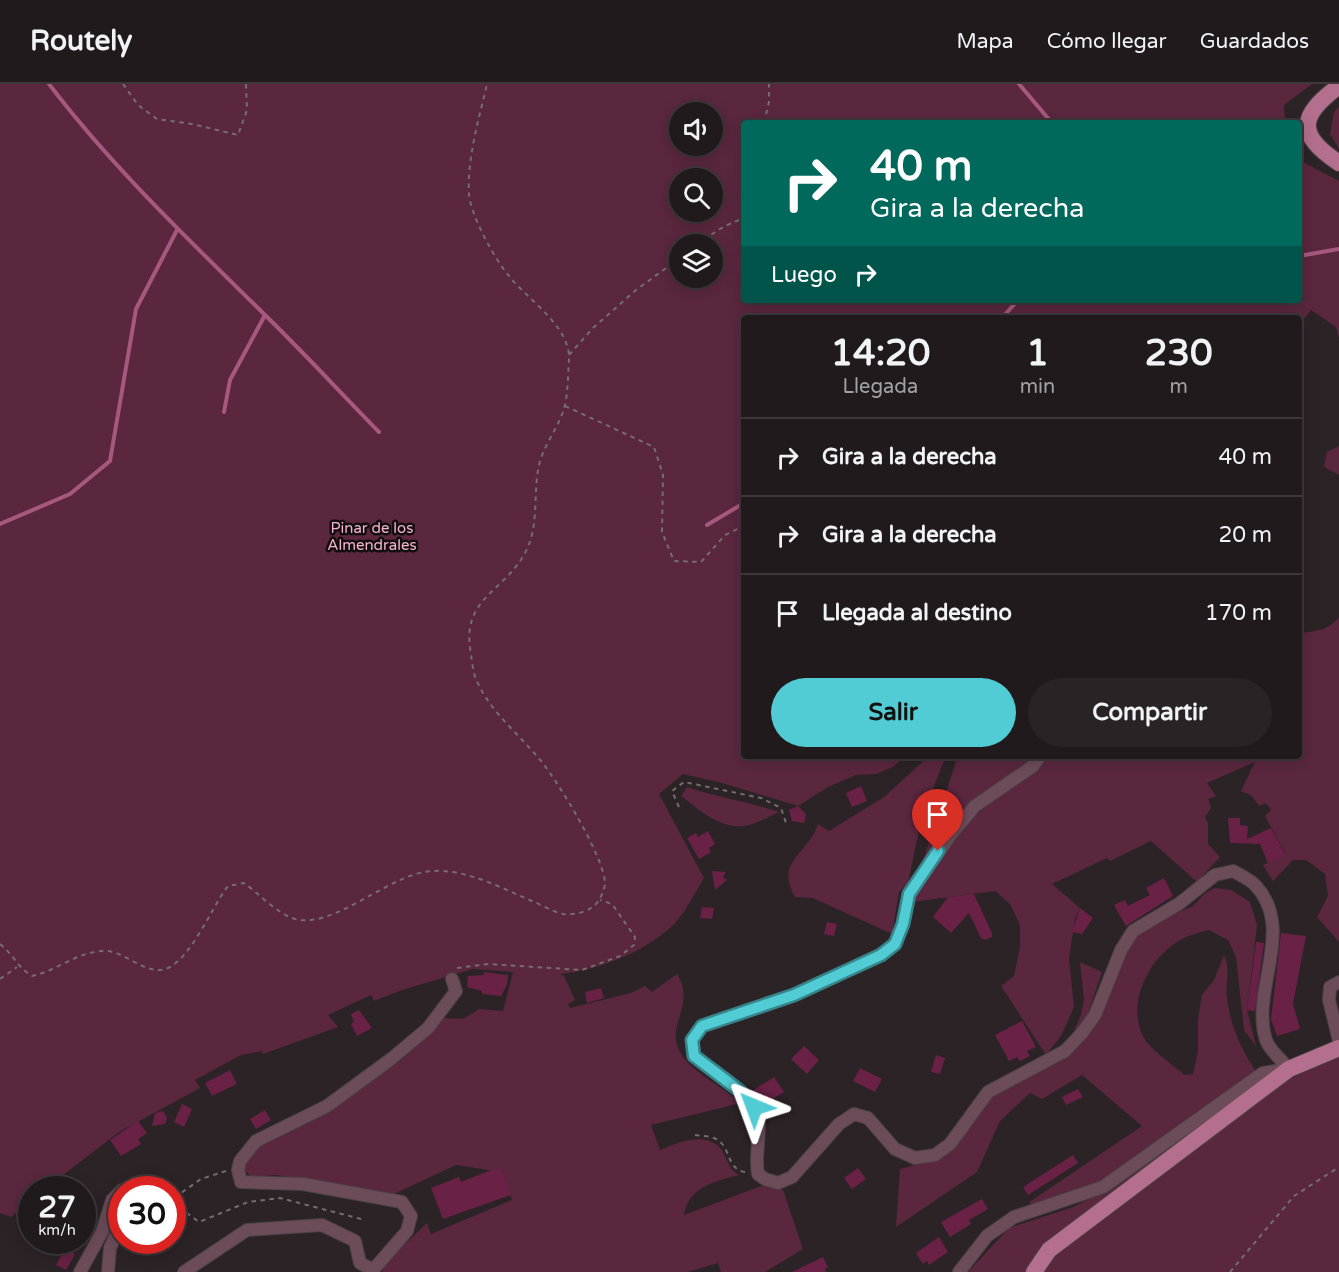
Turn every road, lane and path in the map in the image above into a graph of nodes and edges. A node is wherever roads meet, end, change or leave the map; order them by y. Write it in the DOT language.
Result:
graph roads {
  1 [pos="123,84"];
  2 [pos="246,84"];
  3 [pos="487,84"];
  4 [pos="769,84"];
  5 [pos="1339,86"];
  6 [pos="765,120"];
  7 [pos="1339,163"];
  8 [pos="741,219"];
  9 [pos="712,234"];
  10 [pos="669,266"];
  11 [pos="569,356"];
  12 [pos="565,406"];
  13 [pos="741,527"];
  14 [pos="1038,759"];
  15 [pos="679,807"];
  16 [pos="786,823"];
  17 [pos="599,900"];
  18 [pos="0,944"];
  19 [pos="17,966"];
  20 [pos="0,979"];
  21 [pos="452,979"];
  22 [pos="1339,981"];
  23 [pos="1339,1041"];
  24 [pos="1339,1048"];
  25 [pos="1289,1069"];
  26 [pos="695,1135"];
  27 [pos="1339,1167"];
  28 [pos="238,1170"];
  29 [pos="758,1174"];
  30 [pos="108,1213"];
  31 [pos="361,1219"];
  32 [pos="110,1254"];
  33 [pos="359,1267"];
  34 [pos="373,1271"];
  35 [pos="80,1272"];
  36 [pos="108,1272"];
  37 [pos="184,1272"];
  38 [pos="959,1272"];
  39 [pos="1034,1272"];
  40 [pos="1230,1272"];
  1 -- 2 [label="path"];
  3 -- 11 [label="path"];
  4 -- 6 [label="path"];
  5 -- 7 [label="main road"];
  8 -- 9 [label="path"];
  10 -- 11 [label="path"];
  11 -- 12 [label="path"];
  12 -- 13 [label="path"];
  12 -- 17 [label="path"];
  14 -- 29 [label="street"];
  15 -- 16 [label="path"];
  17 -- 19 [label="path"];
  17 -- 21 [label="path"];
  18 -- 19 [label="path"];
  19 -- 20 [label="path"];
  21 -- 28 [label="street"];
  22 -- 23 [label="street"];
  24 -- 25 [label="main road"];
  25 -- 29 [label="street"];
  25 -- 38 [label="street"];
  25 -- 39 [label="main road"];
  26 -- 29 [label="path"];
  27 -- 40 [label="path"];
  28 -- 31 [label="path"];
  28 -- 34 [label="street"];
  30 -- 35 [label="street"];
  32 -- 36 [label="street"];
  33 -- 34 [label="street"];
  33 -- 37 [label="street"];
}
